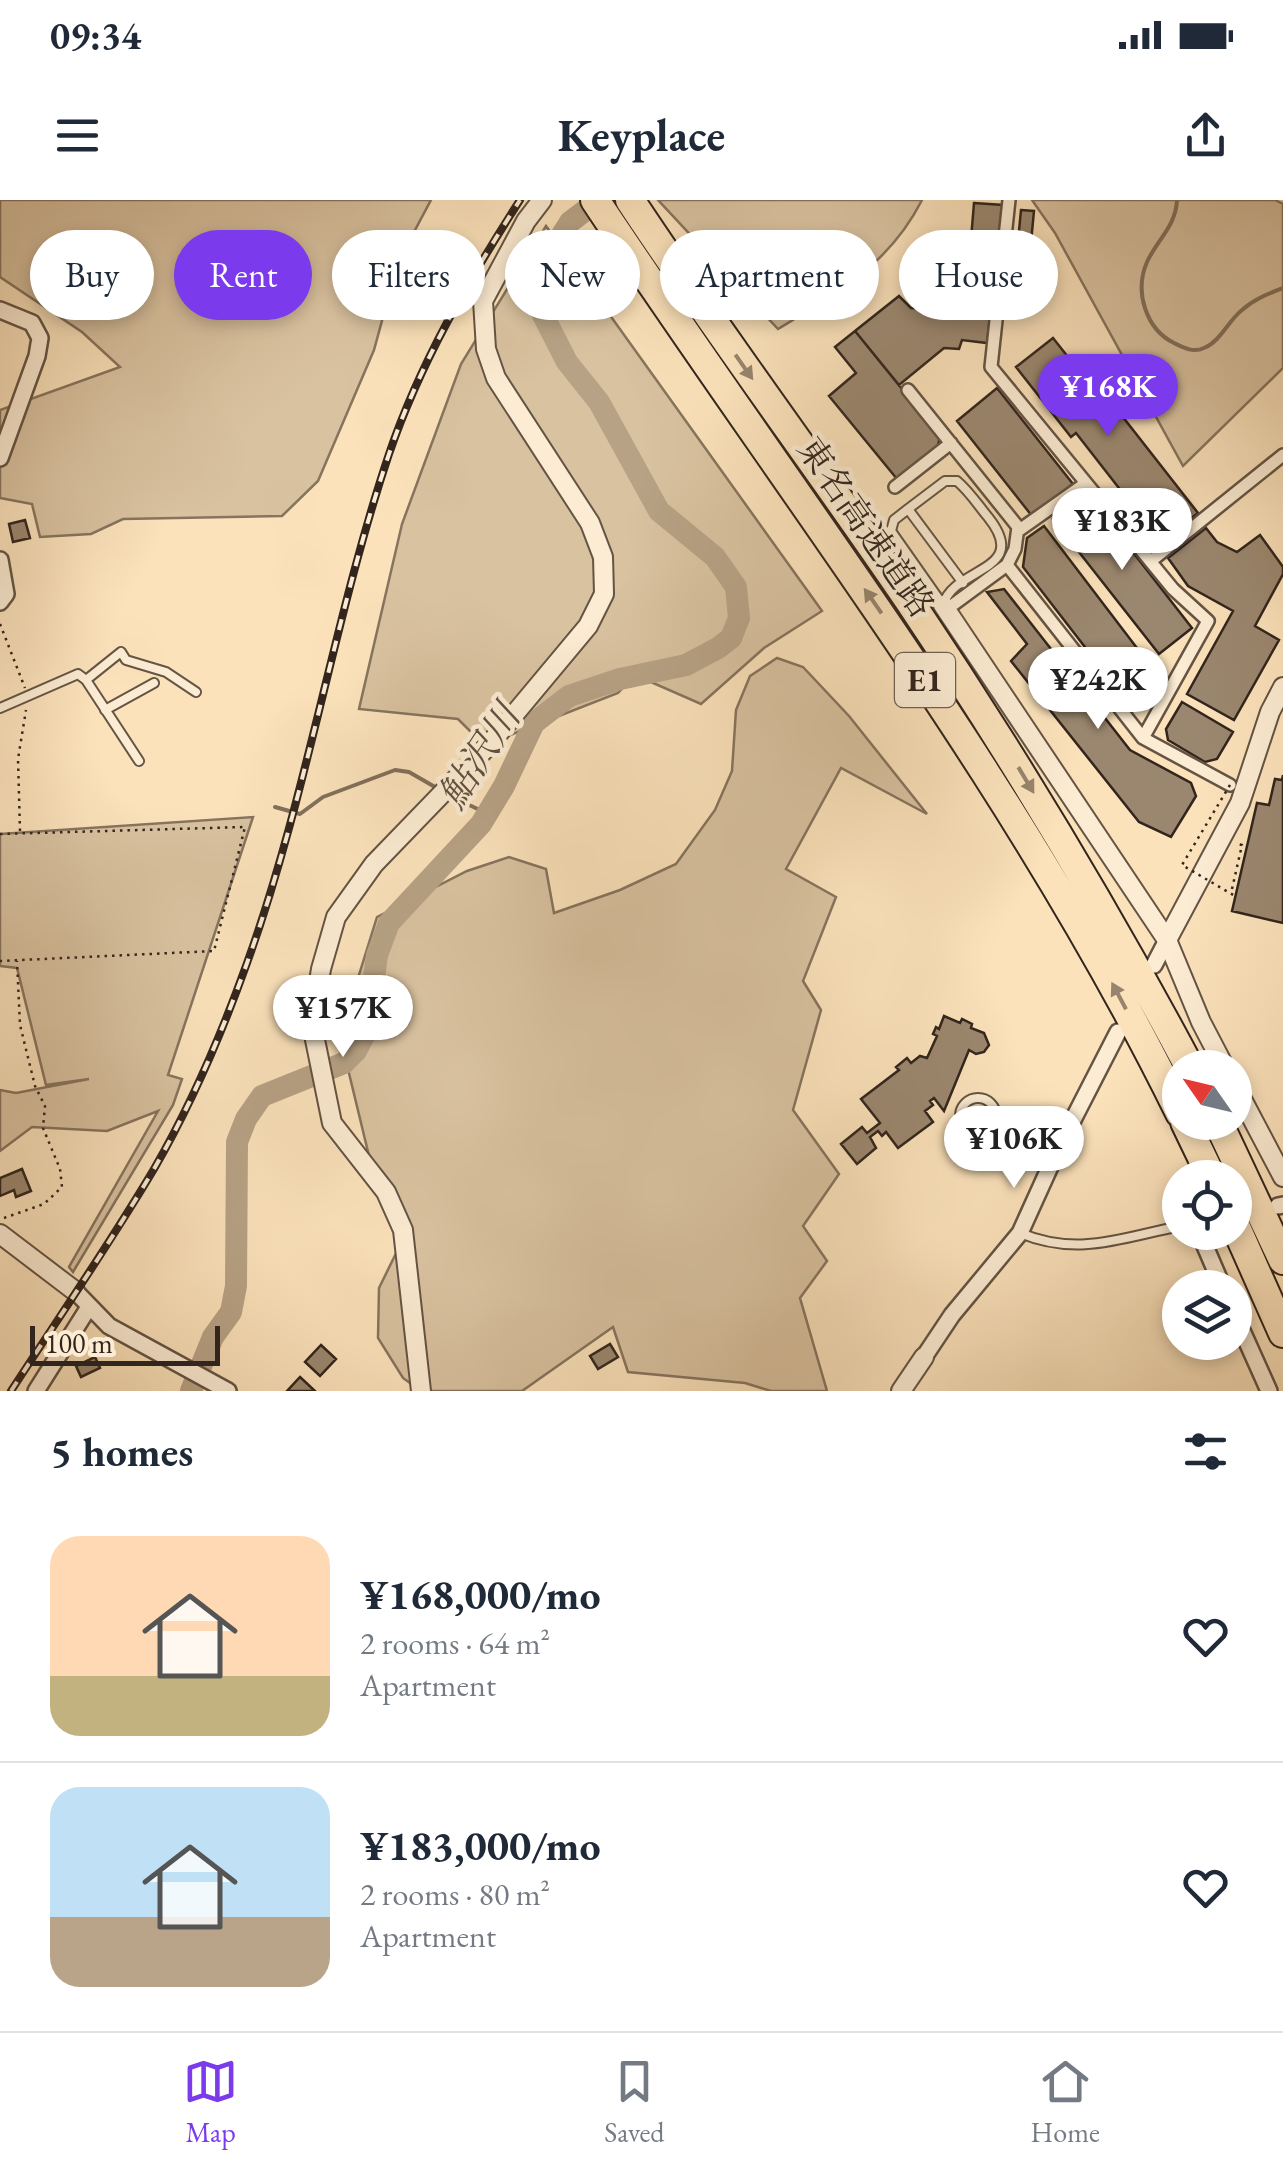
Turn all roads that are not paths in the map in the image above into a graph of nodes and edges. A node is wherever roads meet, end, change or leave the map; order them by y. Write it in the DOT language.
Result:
graph roads {
  1 [pos="542,200"];
  2 [pos="595,200"];
  3 [pos="633,200"];
  4 [pos="1009,200"];
  5 [pos="0,310"];
  6 [pos="908,390"];
  7 [pos="952,444"];
  8 [pos="1283,455"];
  9 [pos="0,458"];
  10 [pos="1086,482"];
  11 [pos="895,488"];
  12 [pos="908,509"];
  13 [pos="1018,531"];
  14 [pos="0,560"];
  15 [pos="1150,561"];
  16 [pos="1007,565"];
  17 [pos="963,582"];
  18 [pos="0,602"];
  19 [pos="948,605"];
  20 [pos="86,680"];
  21 [pos="154,683"];
  22 [pos="1283,688"];
  23 [pos="196,692"];
  24 [pos="0,708"];
  25 [pos="105,710"];
  26 [pos="1143,738"];
  27 [pos="139,762"];
  28 [pos="1230,785"];
  29 [pos="1166,940"];
  30 [pos="1154,965"];
  31 [pos="1118,1032"];
  32 [pos="1181,1050"];
  33 [pos="1216,1050"];
  34 [pos="1162,1078"];
  35 [pos="1252,1118"];
  36 [pos="994,1123"];
  37 [pos="1226,1140"];
  38 [pos="1058,1149"];
  39 [pos="1283,1177"];
  40 [pos="1,1226"];
  41 [pos="1162,1229"];
  42 [pos="1020,1232"];
  43 [pos="1246,1250"];
  44 [pos="1283,1260"];
  45 [pos="76,1292"];
  46 [pos="89,1307"];
  47 [pos="1283,1333"];
  48 [pos="1252,1352"];
  49 [pos="924,1358"];
  50 [pos="36,1391"];
  51 [pos="228,1391"];
  52 [pos="421,1391"];
  53 [pos="901,1391"];
  54 [pos="1269,1391"];
  1 -- 52 [label="street"];
  34 -- 2 [label="highway, 東名高速道路 / E1, one-way"];
  3 -- 32 [label="highway, 東名高速道路 / E1, one-way"];
  4 -- 10 [label="street"];
  5 -- 9 [label="street"];
  6 -- 7 [label="street"];
  7 -- 11 [label="street"];
  7 -- 13 [label="street"];
  8 -- 15 [label="street"];
  10 -- 13 [label="street"];
  10 -- 15 [label="street"];
  12 -- 17 [label="lane"];
  12 -- 17 [label="lane"];
  12 -- 19 [label="lane"];
  13 -- 16 [label="street"];
  14 -- 18 [label="street"];
  15 -- 26 [label="street"];
  16 -- 19 [label="street"];
  16 -- 26 [label="street"];
  17 -- 19 [label="lane"];
  19 -- 29 [label="street"];
  20 -- 23 [label="lane"];
  20 -- 24 [label="lane"];
  20 -- 25 [label="lane"];
  21 -- 25 [label="lane"];
  22 -- 29 [label="street"];
  25 -- 27 [label="lane"];
  26 -- 28 [label="street"];
  29 -- 30 [label="street"];
  29 -- 33 [label="street"];
  31 -- 38 [label="street"];
  35 -- 39 [label="street"];
  36 -- 36 [label="lane"];
  36 -- 38 [label="lane"];
  37 -- 44 [label="highway"];
  38 -- 42 [label="street"];
  40 -- 45 [label="street"];
  41 -- 42 [label="lane"];
  42 -- 49 [label="street"];
  43 -- 47 [label="highway"];
  45 -- 46 [label="street"];
  46 -- 50 [label="street"];
  46 -- 51 [label="street"];
  48 -- 54 [label="street"];
  49 -- 53 [label="street"];
}
